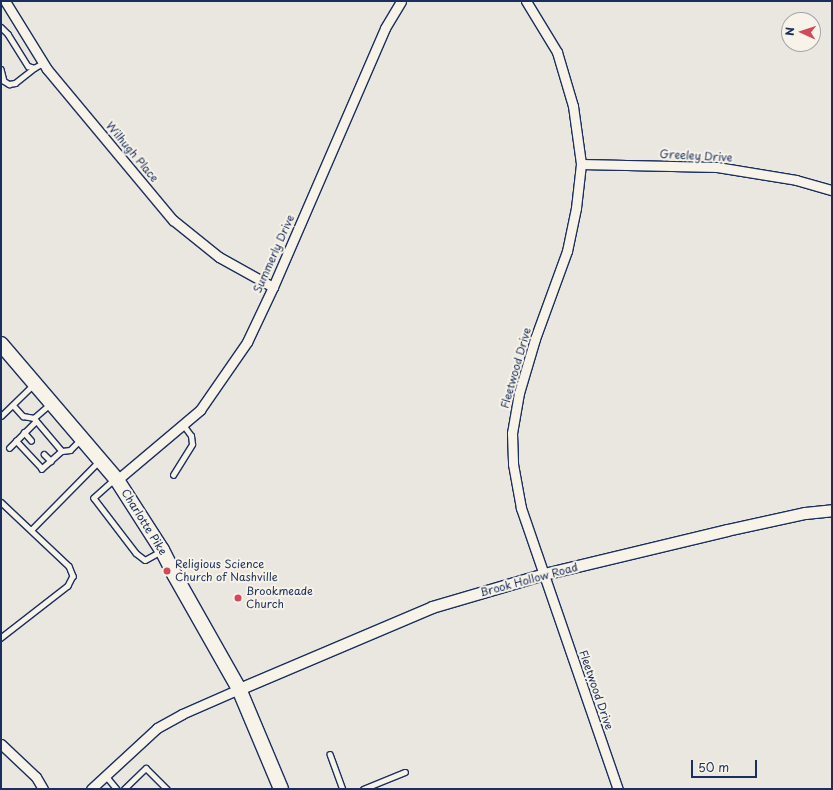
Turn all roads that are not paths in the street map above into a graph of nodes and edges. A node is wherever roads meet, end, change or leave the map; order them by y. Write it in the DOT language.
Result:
graph roads {
  1 [pos="5,1"];
  2 [pos="401,1"];
  3 [pos="526,1"];
  4 [pos="1,27"];
  5 [pos="44,63"];
  6 [pos="34,68"];
  7 [pos="1,69"];
  8 [pos="581,164"];
  9 [pos="832,190"];
  10 [pos="273,287"];
  11 [pos="1,344"];
  12 [pos="34,384"];
  13 [pos="51,403"];
  14 [pos="13,405"];
  15 [pos="1,416"];
  16 [pos="35,420"];
  17 [pos="182,425"];
  18 [pos="24,432"];
  19 [pos="82,439"];
  20 [pos="31,440"];
  21 [pos="16,441"];
  22 [pos="9,448"];
  23 [pos="62,451"];
  24 [pos="44,454"];
  25 [pos="100,460"];
  26 [pos="51,461"];
  27 [pos="173,475"];
  28 [pos="116,479"];
  29 [pos="1,502"];
  30 [pos="832,510"];
  31 [pos="31,530"];
  32 [pos="162,550"];
  33 [pos="544,574"];
  34 [pos="1,638"];
  35 [pos="239,689"];
  36 [pos="1,744"];
  37 [pos="330,754"];
  38 [pos="405,772"];
  39 [pos="106,776"];
  40 [pos="43,789"];
  41 [pos="92,789"];
  42 [pos="118,789"];
  43 [pos="124,789"];
  44 [pos="167,789"];
  45 [pos="281,789"];
  46 [pos="343,789"];
  47 [pos="363,789"];
  48 [pos="618,789"];
  1 -- 5 [label="street, Wilhugh Place"];
  2 -- 10 [label="street, Summerly Drive"];
  3 -- 8 [label="street, Fleetwood Drive"];
  4 -- 6 [label="lane"];
  5 -- 6 [label="lane"];
  5 -- 10 [label="street, Wilhugh Place"];
  6 -- 7 [label="lane"];
  8 -- 9 [label="street, Greeley Drive"];
  8 -- 33 [label="street, Fleetwood Drive"];
  10 -- 17 [label="street, Summerly Drive"];
  11 -- 12 [label="main road, Charlotte Pike"];
  12 -- 13 [label="main road, Charlotte Pike"];
  12 -- 14 [label="lane"];
  13 -- 16 [label="lane"];
  13 -- 19 [label="main road, Charlotte Pike"];
  14 -- 15 [label="lane"];
  14 -- 16 [label="lane"];
  16 -- 18 [label="lane"];
  16 -- 23 [label="lane"];
  17 -- 27 [label="lane"];
  17 -- 28 [label="street, Summerly Drive"];
  18 -- 20 [label="lane"];
  18 -- 21 [label="lane"];
  19 -- 23 [label="lane"];
  19 -- 25 [label="main road, Charlotte Pike"];
  21 -- 22 [label="lane"];
  21 -- 26 [label="lane"];
  23 -- 26 [label="lane"];
  24 -- 26 [label="lane"];
  25 -- 28 [label="main road, Charlotte Pike"];
  25 -- 31 [label="lane"];
  28 -- 32 [label="main road, Charlotte Pike"];
  28 -- 32 [label="lane"];
  29 -- 31 [label="lane"];
  30 -- 33 [label="street, Brook Hollow Road"];
  31 -- 34 [label="lane"];
  32 -- 35 [label="main road, Charlotte Pike"];
  33 -- 35 [label="street, Brook Hollow Road"];
  33 -- 48 [label="street, Fleetwood Drive"];
  35 -- 39 [label="street"];
  35 -- 45 [label="main road, Charlotte Pike"];
  36 -- 40 [label="street"];
  37 -- 46 [label="lane"];
  38 -- 47 [label="lane"];
  39 -- 41 [label="street"];
  39 -- 42 [label="lane"];
  43 -- 44 [label="lane"];
}
